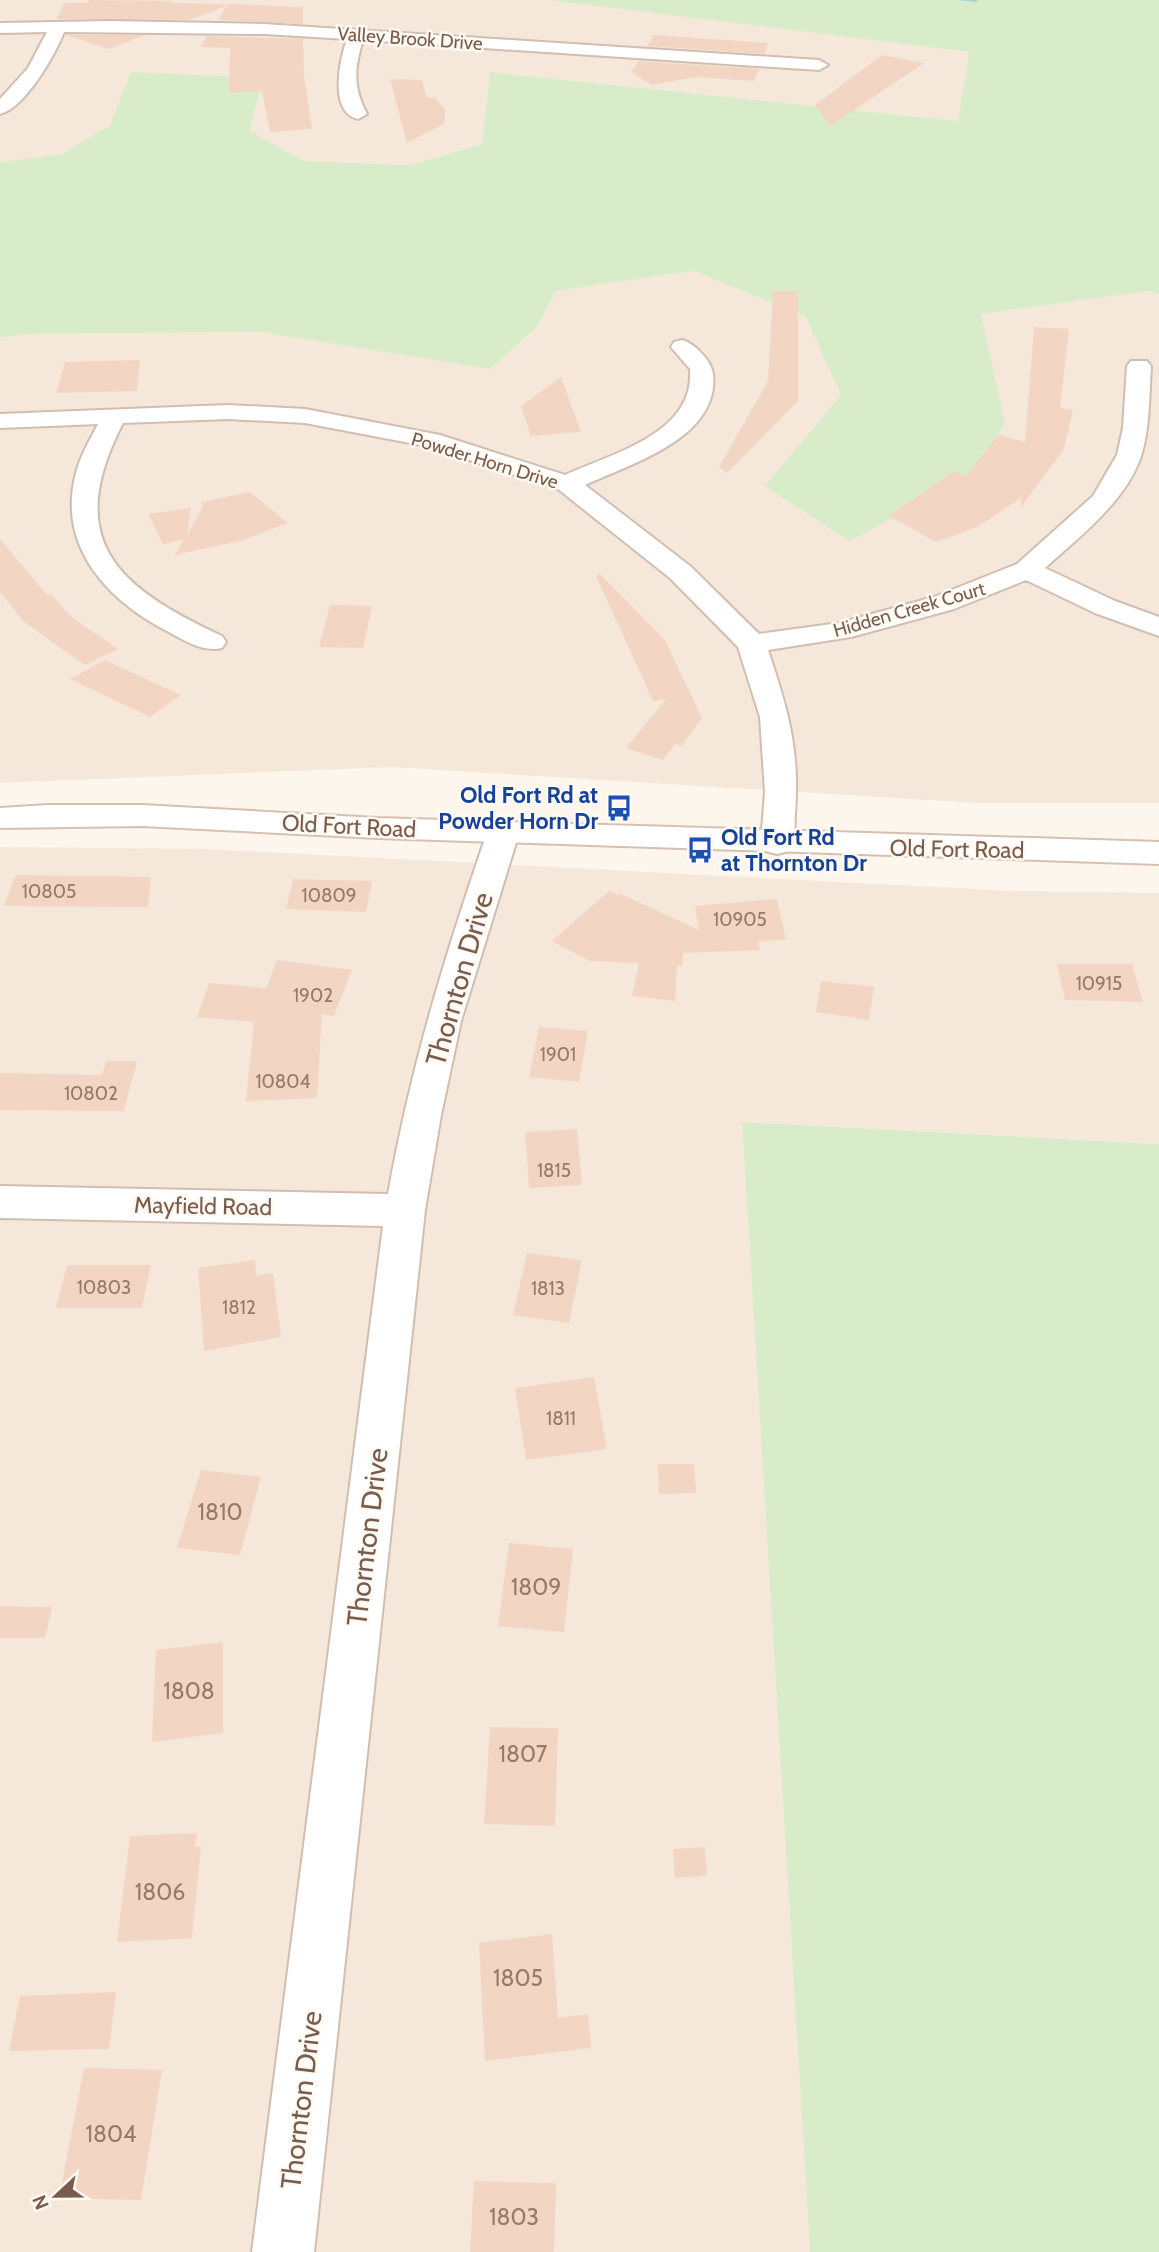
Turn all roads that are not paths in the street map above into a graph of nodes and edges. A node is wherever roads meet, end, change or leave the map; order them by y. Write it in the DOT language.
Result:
graph roads {
  1 [pos="58,26"];
  2 [pos="0,28"];
  3 [pos="357,35"];
  4 [pos="819,65"];
  5 [pos="0,109"];
  6 [pos="358,114"];
  7 [pos="682,347"];
  8 [pos="1139,366"];
  9 [pos="115,416"];
  10 [pos="0,421"];
  11 [pos="567,484"];
  12 [pos="1027,570"];
  13 [pos="1159,627"];
  14 [pos="212,642"];
  15 [pos="752,644"];
  16 [pos="0,818"];
  17 [pos="503,832"];
  18 [pos="777,843"];
  19 [pos="1159,853"];
  20 [pos="0,1202"];
  21 [pos="405,1210"];
  22 [pos="283,2252"];
  1 -- 2 [label="street, Valley Brook Drive"];
  1 -- 3 [label="street, Valley Brook Drive"];
  1 -- 5 [label="street"];
  3 -- 4 [label="street, Valley Brook Drive"];
  3 -- 6 [label="street"];
  7 -- 11 [label="street"];
  8 -- 12 [label="street, Hidden Creek Court"];
  9 -- 10 [label="street, Powder Horn Drive"];
  9 -- 11 [label="street, Powder Horn Drive"];
  9 -- 14 [label="street"];
  11 -- 15 [label="street, Powder Horn Drive"];
  12 -- 13 [label="street"];
  12 -- 15 [label="street, Hidden Creek Court"];
  15 -- 18 [label="street, Powder Horn Drive"];
  16 -- 17 [label="street, Old Fort Road"];
  17 -- 18 [label="street, Old Fort Road"];
  17 -- 21 [label="street, Thornton Drive"];
  18 -- 19 [label="street, Old Fort Road"];
  20 -- 21 [label="street, Mayfield Road"];
  21 -- 22 [label="street, Thornton Drive"];
}
